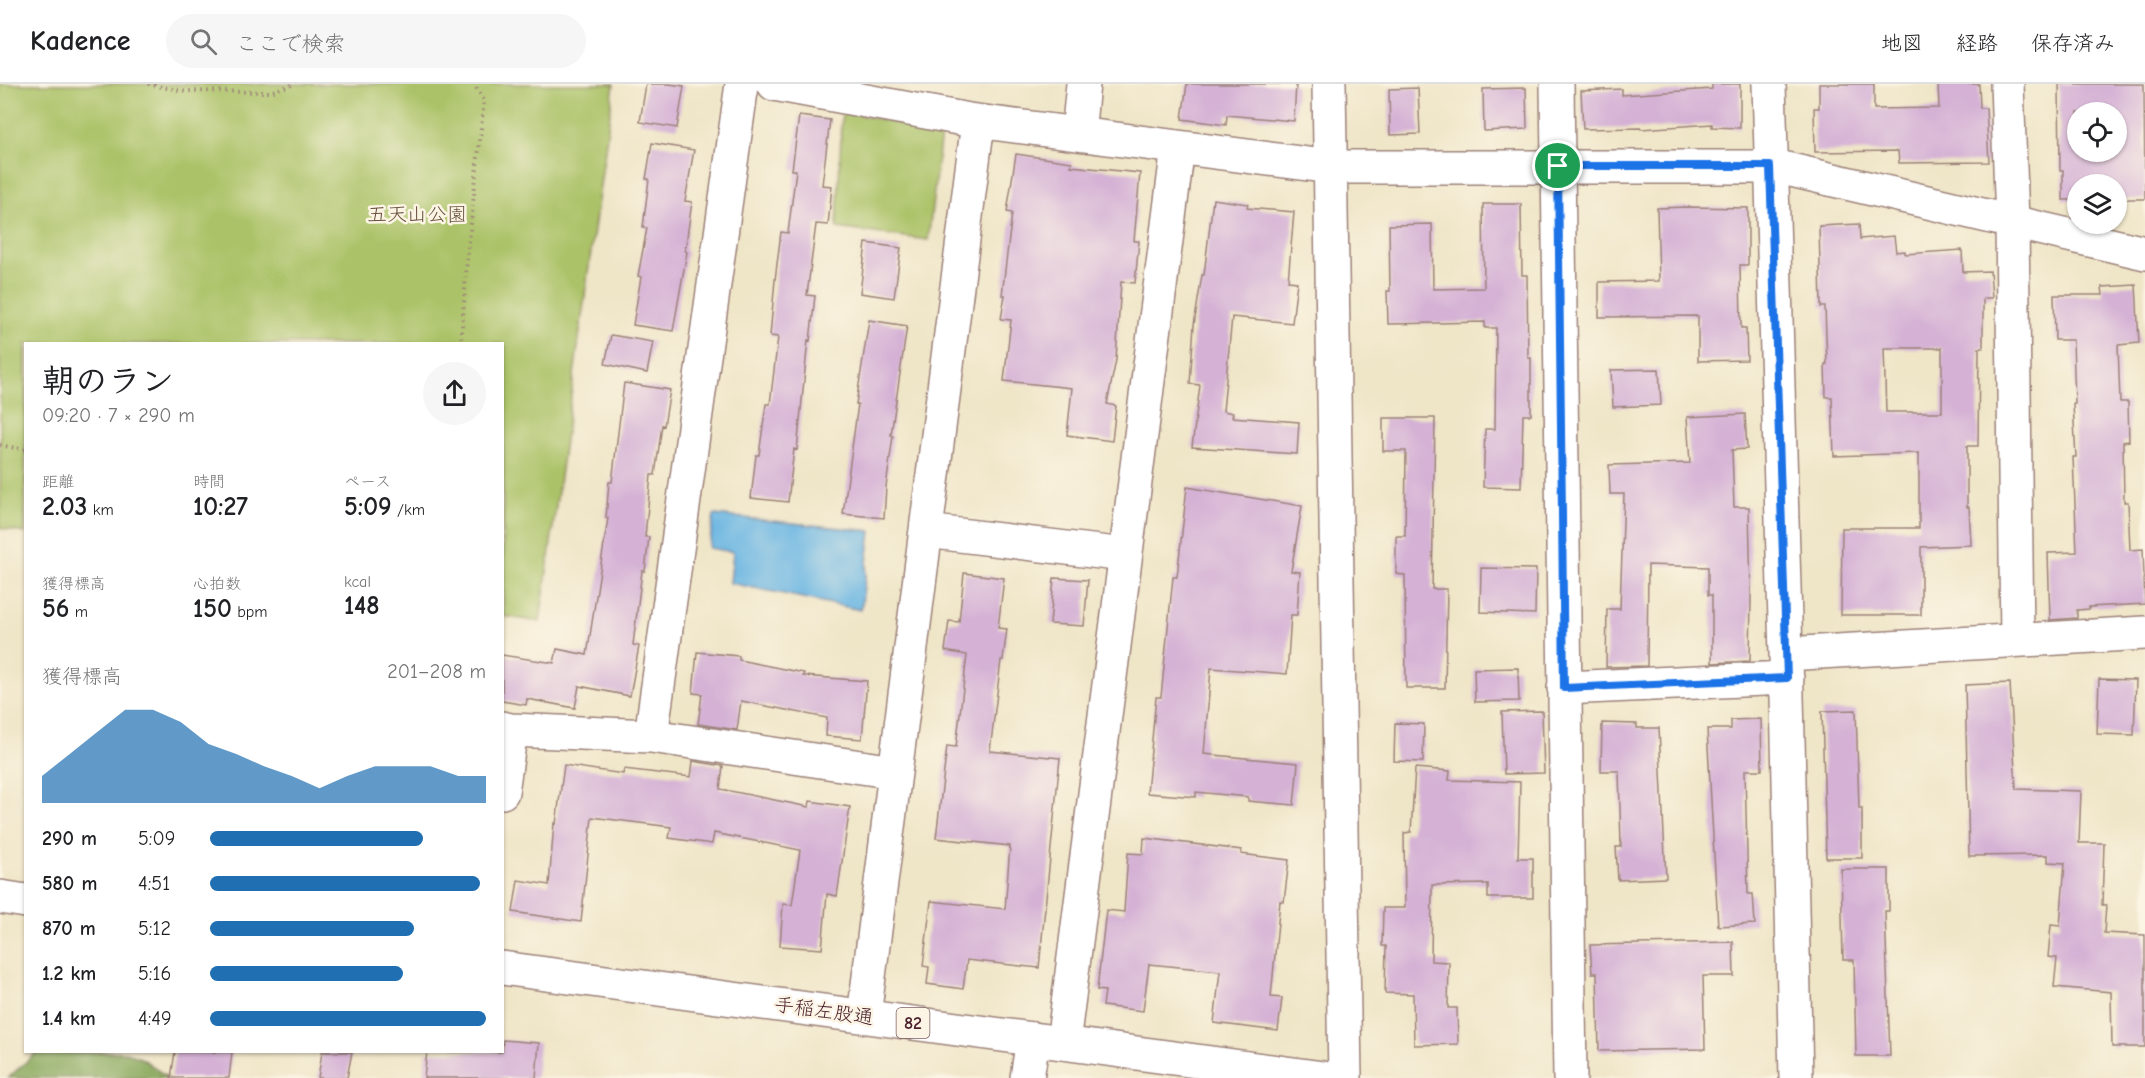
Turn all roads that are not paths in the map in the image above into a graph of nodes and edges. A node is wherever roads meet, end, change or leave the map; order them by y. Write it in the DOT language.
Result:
graph roads {
  1 [pos="742,84"];
  2 [pos="774,84"];
  3 [pos="1083,84"];
  4 [pos="1329,84"];
  5 [pos="1557,84"];
  6 [pos="1768,84"];
  7 [pos="2007,84"];
  8 [pos="978,122"];
  9 [pos="1078,134"];
  10 [pos="1178,147"];
  11 [pos="1558,166"];
  12 [pos="1770,166"];
  13 [pos="1331,167"];
  14 [pos="2012,222"];
  15 [pos="2145,253"];
  16 [pos="926,531"];
  17 [pos="1125,555"];
  18 [pos="2145,633"];
  19 [pos="2016,640"];
  20 [pos="1787,666"];
  21 [pos="1564,688"];
  22 [pos="507,729"];
  23 [pos="651,736"];
  24 [pos="504,767"];
  25 [pos="896,772"];
  26 [pos="0,897"];
  27 [pos="24,901"];
  28 [pos="504,968"];
  29 [pos="864,1016"];
  30 [pos="1048,1041"];
  31 [pos="1027,1078"];
  32 [pos="1323,1078"];
  33 [pos="1345,1078"];
  34 [pos="1570,1078"];
  35 [pos="1796,1078"];
  1 -- 23 [label="street"];
  2 -- 8 [label="street"];
  3 -- 9 [label="street"];
  4 -- 13 [label="street"];
  5 -- 11 [label="street"];
  6 -- 12 [label="street"];
  7 -- 14 [label="street"];
  8 -- 9 [label="street"];
  8 -- 16 [label="street"];
  9 -- 10 [label="street"];
  10 -- 13 [label="street"];
  10 -- 17 [label="street"];
  11 -- 12 [label="street"];
  11 -- 13 [label="street"];
  11 -- 21 [label="street"];
  12 -- 14 [label="street"];
  12 -- 20 [label="street"];
  13 -- 33 [label="street"];
  14 -- 15 [label="street"];
  14 -- 19 [label="street"];
  16 -- 17 [label="street"];
  16 -- 25 [label="street"];
  17 -- 30 [label="street"];
  18 -- 19 [label="street"];
  19 -- 20 [label="street"];
  20 -- 21 [label="street"];
  20 -- 35 [label="street"];
  21 -- 34 [label="street"];
  22 -- 23 [label="street"];
  22 -- 24 [label="street"];
  23 -- 25 [label="street"];
  25 -- 29 [label="street"];
  26 -- 27 [label="street"];
  28 -- 29 [label="street, 手稲左股通 / 82"];
  29 -- 30 [label="street, 手稲左股通 / 82"];
  30 -- 31 [label="street"];
  30 -- 32 [label="street, 手稲左股通 / 82"];
}
